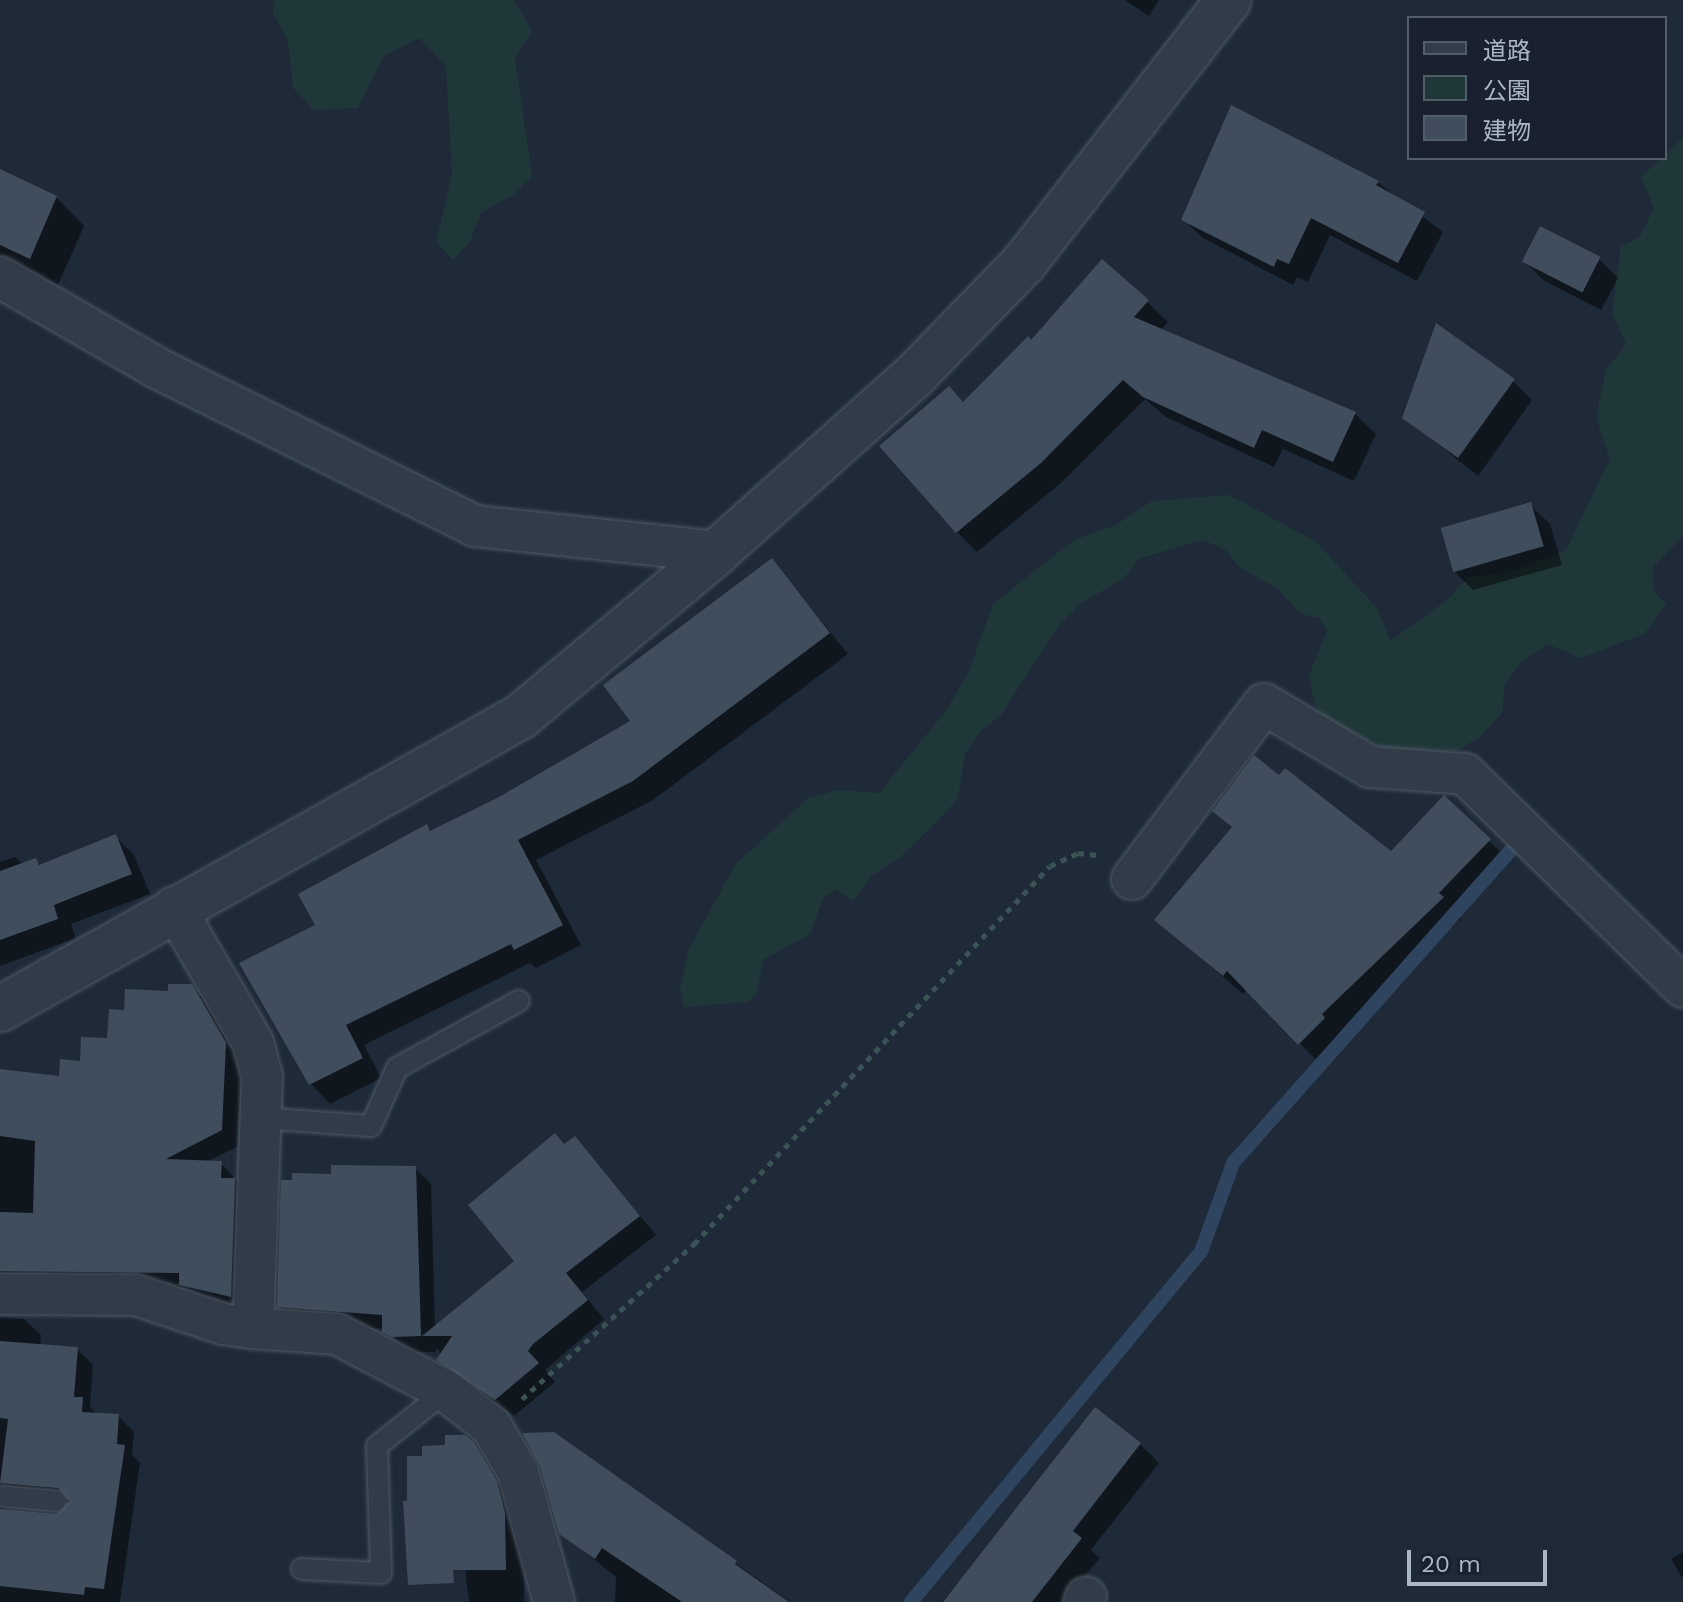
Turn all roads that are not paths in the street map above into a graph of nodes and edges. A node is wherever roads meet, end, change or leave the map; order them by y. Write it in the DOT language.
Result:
graph roads {
  1 [pos="1229,0"];
  2 [pos="0,277"];
  3 [pos="717,552"];
  4 [pos="1132,879"];
  5 [pos="174,907"];
  6 [pos="1683,987"];
  7 [pos="519,1001"];
  8 [pos="0,1009"];
  9 [pos="260,1118"];
  10 [pos="0,1294"];
  11 [pos="253,1328"];
  12 [pos="446,1391"];
  13 [pos="0,1496"];
  14 [pos="56,1501"];
  15 [pos="302,1569"];
  16 [pos="554,1602"];
  1 -- 3 [label="street"];
  2 -- 3 [label="street"];
  3 -- 5 [label="street"];
  4 -- 6 [label="street"];
  5 -- 8 [label="street"];
  5 -- 9 [label="street"];
  7 -- 9 [label="lane"];
  9 -- 11 [label="street"];
  10 -- 11 [label="street"];
  11 -- 12 [label="street"];
  12 -- 15 [label="lane"];
  12 -- 16 [label="street"];
  13 -- 14 [label="lane"];
}
